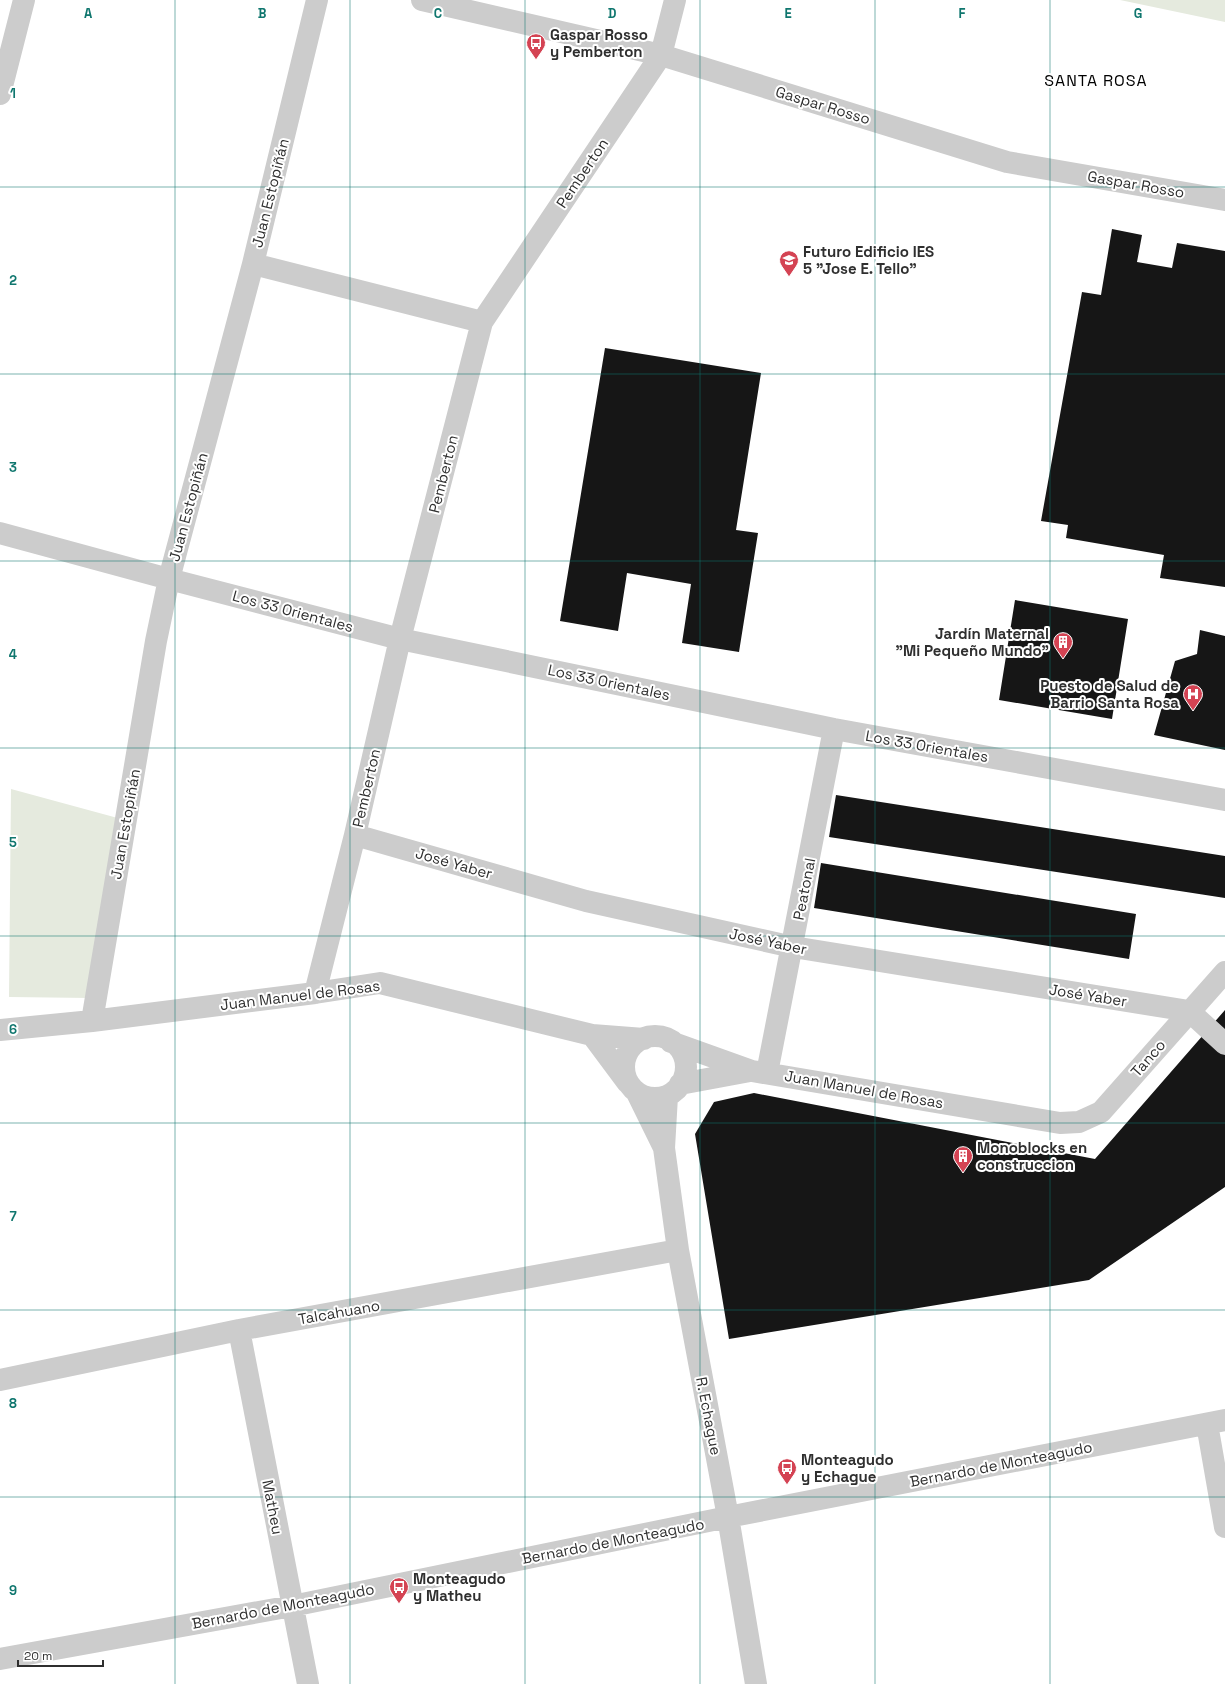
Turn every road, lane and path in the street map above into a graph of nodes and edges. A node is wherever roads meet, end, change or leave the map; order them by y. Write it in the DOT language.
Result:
graph roads {
  1 [pos="24,0"];
  2 [pos="317,0"];
  3 [pos="422,0"];
  4 [pos="675,0"];
  5 [pos="661,55"];
  6 [pos="0,94"];
  7 [pos="1225,200"];
  8 [pos="253,264"];
  9 [pos="482,322"];
  10 [pos="0,533"];
  11 [pos="169,579"];
  12 [pos="400,639"];
  13 [pos="834,729"];
  14 [pos="1225,800"];
  15 [pos="355,835"];
  16 [pos="793,947"];
  17 [pos="1225,972"];
  18 [pos="315,993"];
  19 [pos="1189,1011"];
  20 [pos="92,1020"];
  21 [pos="0,1030"];
  22 [pos="592,1035"];
  23 [pos="644,1039"];
  24 [pos="671,1042"];
  25 [pos="1225,1044"];
  26 [pos="760,1072"];
  27 [pos="633,1088"];
  28 [pos="674,1090"];
  29 [pos="1060,1123"];
  30 [pos="664,1148"];
  31 [pos="678,1250"];
  32 [pos="239,1330"];
  33 [pos="0,1380"];
  34 [pos="1216,1422"];
  35 [pos="728,1517"];
  36 [pos="1225,1527"];
  37 [pos="292,1606"];
  38 [pos="0,1659"];
  39 [pos="308,1684"];
  40 [pos="756,1684"];
  1 -- 6 [label="street"];
  2 -- 8 [label="street, Juan Estopiñán"];
  3 -- 5 [label="street, Gaspar Rosso"];
  4 -- 5 [label="street, Pemberton"];
  5 -- 7 [label="street, Gaspar Rosso"];
  5 -- 9 [label="street, Pemberton"];
  8 -- 9 [label="street"];
  8 -- 11 [label="street, Juan Estopiñán"];
  9 -- 12 [label="street, Pemberton"];
  10 -- 11 [label="street, Los 33 Orientales"];
  11 -- 12 [label="street, Los 33 Orientales"];
  11 -- 20 [label="street, Juan Estopiñán"];
  12 -- 13 [label="street, Los 33 Orientales"];
  12 -- 15 [label="street, Pemberton"];
  13 -- 14 [label="street, Los 33 Orientales"];
  13 -- 16 [label="street, Peatonal"];
  15 -- 16 [label="street, José Yaber"];
  15 -- 18 [label="street, Pemberton"];
  16 -- 19 [label="street, José Yaber"];
  16 -- 26 [label="street, Peatonal"];
  17 -- 19 [label="street, Tanco"];
  18 -- 20 [label="street, Juan Manuel de Rosas"];
  18 -- 22 [label="street, Juan Manuel de Rosas"];
  19 -- 25 [label="street"];
  19 -- 29 [label="street, Tanco"];
  20 -- 21 [label="street, Juan Manuel de Rosas"];
  22 -- 23 [label="street, Juan Manuel de Rosas"];
  22 -- 27 [label="street"];
  23 -- 24 [label="street"];
  23 -- 27 [label="street"];
  24 -- 26 [label="street, Juan Manuel de Rosas"];
  24 -- 28 [label="street"];
  26 -- 28 [label="street"];
  26 -- 29 [label="street, Juan Manuel de Rosas"];
  27 -- 28 [label="street"];
  27 -- 30 [label="street, R. Echague"];
  28 -- 30 [label="street, R. Echague"];
  30 -- 31 [label="street, R. Echague"];
  31 -- 32 [label="street, Talcahuano"];
  31 -- 35 [label="street, R. Echague"];
  32 -- 33 [label="street, Talcahuano"];
  32 -- 37 [label="street, Matheu"];
  34 -- 35 [label="street, Bernardo de Monteagudo"];
  34 -- 36 [label="street"];
  35 -- 37 [label="street, Bernardo de Monteagudo"];
  35 -- 40 [label="street, R. Echague"];
  37 -- 38 [label="street, Bernardo de Monteagudo"];
  37 -- 39 [label="street, Matheu"];
}
